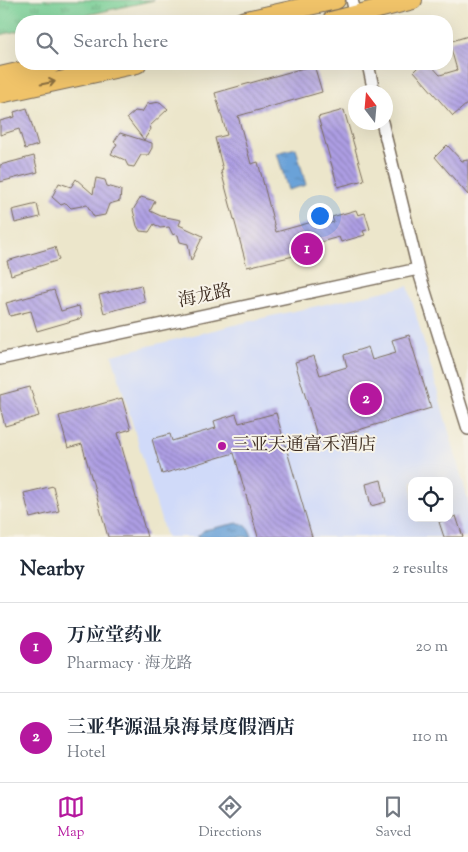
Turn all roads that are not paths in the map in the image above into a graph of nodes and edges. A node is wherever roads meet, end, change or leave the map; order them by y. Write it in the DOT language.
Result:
graph roads {
  1 [pos="336,0"];
  2 [pos="413,0"];
  3 [pos="355,12"];
  4 [pos="269,15"];
  5 [pos="27,70"];
  6 [pos="109,70"];
  7 [pos="369,70"];
  8 [pos="0,76"];
  9 [pos="372,85"];
  10 [pos="0,94"];
  11 [pos="384,130"];
  12 [pos="418,269"];
  13 [pos="0,359"];
  14 [pos="468,429"];
  1 -- 4 [label="main road"];
  2 -- 3 [label="main road"];
  5 -- 8 [label="main road"];
  10 -- 6 [label="main road, one-way"];
  7 -- 9 [label="street"];
  11 -- 12 [label="street"];
  12 -- 13 [label="street, 海龙路"];
  12 -- 14 [label="street"];
}
